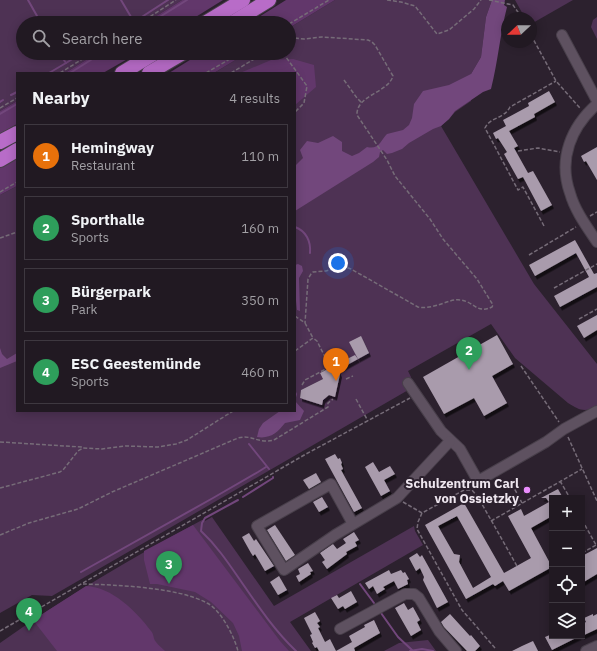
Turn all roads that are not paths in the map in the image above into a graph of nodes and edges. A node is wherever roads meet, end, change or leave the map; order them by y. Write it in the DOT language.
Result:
graph roads {
  1 [pos="244,0"];
  2 [pos="269,0"];
  3 [pos="217,16"];
  4 [pos="243,16"];
  5 [pos="562,35"];
  6 [pos="143,60"];
  7 [pos="171,60"];
  8 [pos="124,72"];
  9 [pos="151,72"];
  10 [pos="597,101"];
  11 [pos="597,104"];
  12 [pos="16,134"];
  13 [pos="0,142"];
  14 [pos="16,151"];
  15 [pos="0,160"];
  16 [pos="597,242"];
  17 [pos="408,384"];
  18 [pos="597,411"];
  19 [pos="450,441"];
  20 [pos="353,524"];
  21 [pos="340,629"];
  22 [pos="597,646"];
  23 [pos="456,651"];
  24 [pos="586,651"];
  1 -- 3 [label="highway"];
  2 -- 4 [label="highway"];
  5 -- 10 [label="street"];
  6 -- 8 [label="highway"];
  7 -- 9 [label="highway"];
  11 -- 16 [label="street"];
  12 -- 13 [label="highway"];
  14 -- 15 [label="highway"];
  17 -- 19 [label="street"];
  18 -- 19 [label="street"];
  19 -- 20 [label="street"];
  20 -- 20 [label="street"];
  21 -- 23 [label="street"];
  22 -- 24 [label="street"];
}
